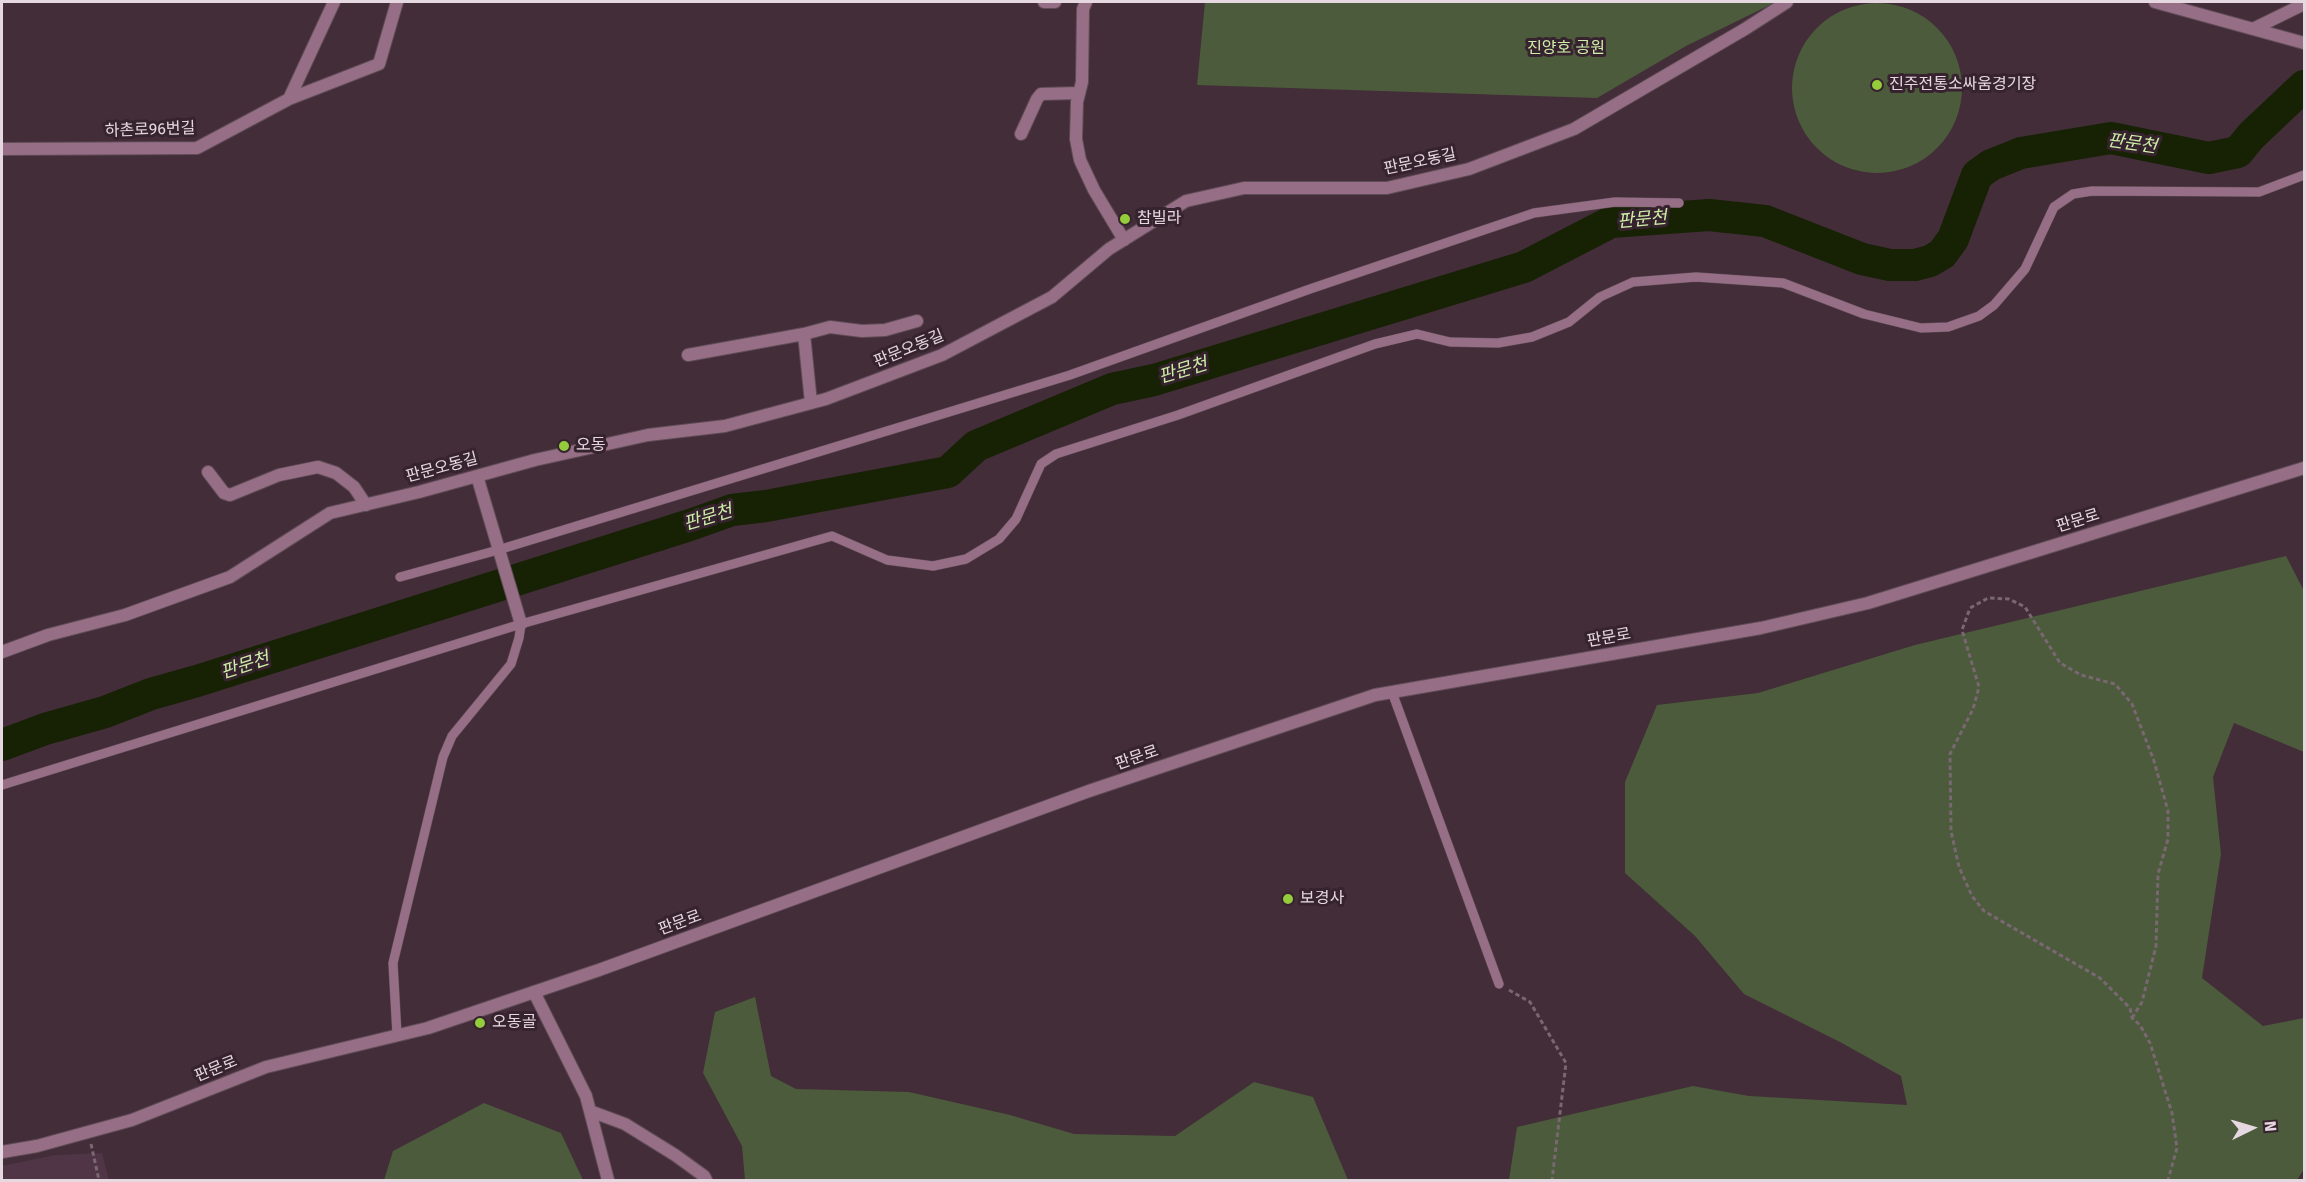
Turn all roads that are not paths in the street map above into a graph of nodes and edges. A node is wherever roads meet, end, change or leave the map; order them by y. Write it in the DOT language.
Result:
graph roads {
  1 [pos="334,2"];
  2 [pos="397,2"];
  3 [pos="1044,2"];
  4 [pos="1055,2"];
  5 [pos="1086,2"];
  6 [pos="1787,2"];
  7 [pos="2155,2"];
  8 [pos="2304,4"];
  9 [pos="2253,29"];
  10 [pos="2304,43"];
  11 [pos="1079,93"];
  12 [pos="289,99"];
  13 [pos="1021,134"];
  14 [pos="2,149"];
  15 [pos="2304,175"];
  16 [pos="1679,203"];
  17 [pos="1124,240"];
  18 [pos="917,321"];
  19 [pos="804,334"];
  20 [pos="688,355"];
  21 [pos="811,403"];
  22 [pos="2304,468"];
  23 [pos="208,472"];
  24 [pos="477,476"];
  25 [pos="366,505"];
  26 [pos="498,550"];
  27 [pos="400,577"];
  28 [pos="521,624"];
  29 [pos="2,652"];
  30 [pos="1392,692"];
  31 [pos="2,785"];
  32 [pos="1499,984"];
  33 [pos="534,992"];
  34 [pos="397,1035"];
  35 [pos="590,1111"];
  36 [pos="2,1152"];
  37 [pos="608,1180"];
  38 [pos="706,1180"];
  1 -- 12 [label="street"];
  2 -- 12 [label="street, 하촌로96번길"];
  3 -- 4 [label="street"];
  5 -- 11 [label="street"];
  6 -- 17 [label="street, 판문오동길"];
  7 -- 9 [label="street"];
  8 -- 9 [label="street"];
  9 -- 10 [label="street"];
  11 -- 13 [label="street"];
  11 -- 17 [label="street"];
  12 -- 14 [label="street, 하촌로96번길"];
  15 -- 28 [label="lane"];
  16 -- 26 [label="lane"];
  17 -- 21 [label="street, 판문오동길"];
  18 -- 19 [label="street"];
  19 -- 20 [label="street"];
  19 -- 21 [label="street"];
  21 -- 24 [label="street, 판문오동길"];
  22 -- 30 [label="street, 판문로"];
  23 -- 25 [label="street"];
  24 -- 25 [label="street, 판문오동길"];
  24 -- 26 [label="street"];
  25 -- 29 [label="street, 판문오동길"];
  26 -- 27 [label="lane"];
  26 -- 28 [label="street"];
  28 -- 31 [label="lane"];
  28 -- 34 [label="lane"];
  30 -- 32 [label="lane"];
  30 -- 33 [label="street, 판문로"];
  33 -- 34 [label="street, 판문로"];
  33 -- 35 [label="street"];
  34 -- 36 [label="street, 판문로"];
  35 -- 37 [label="street"];
  35 -- 38 [label="street"];
}
